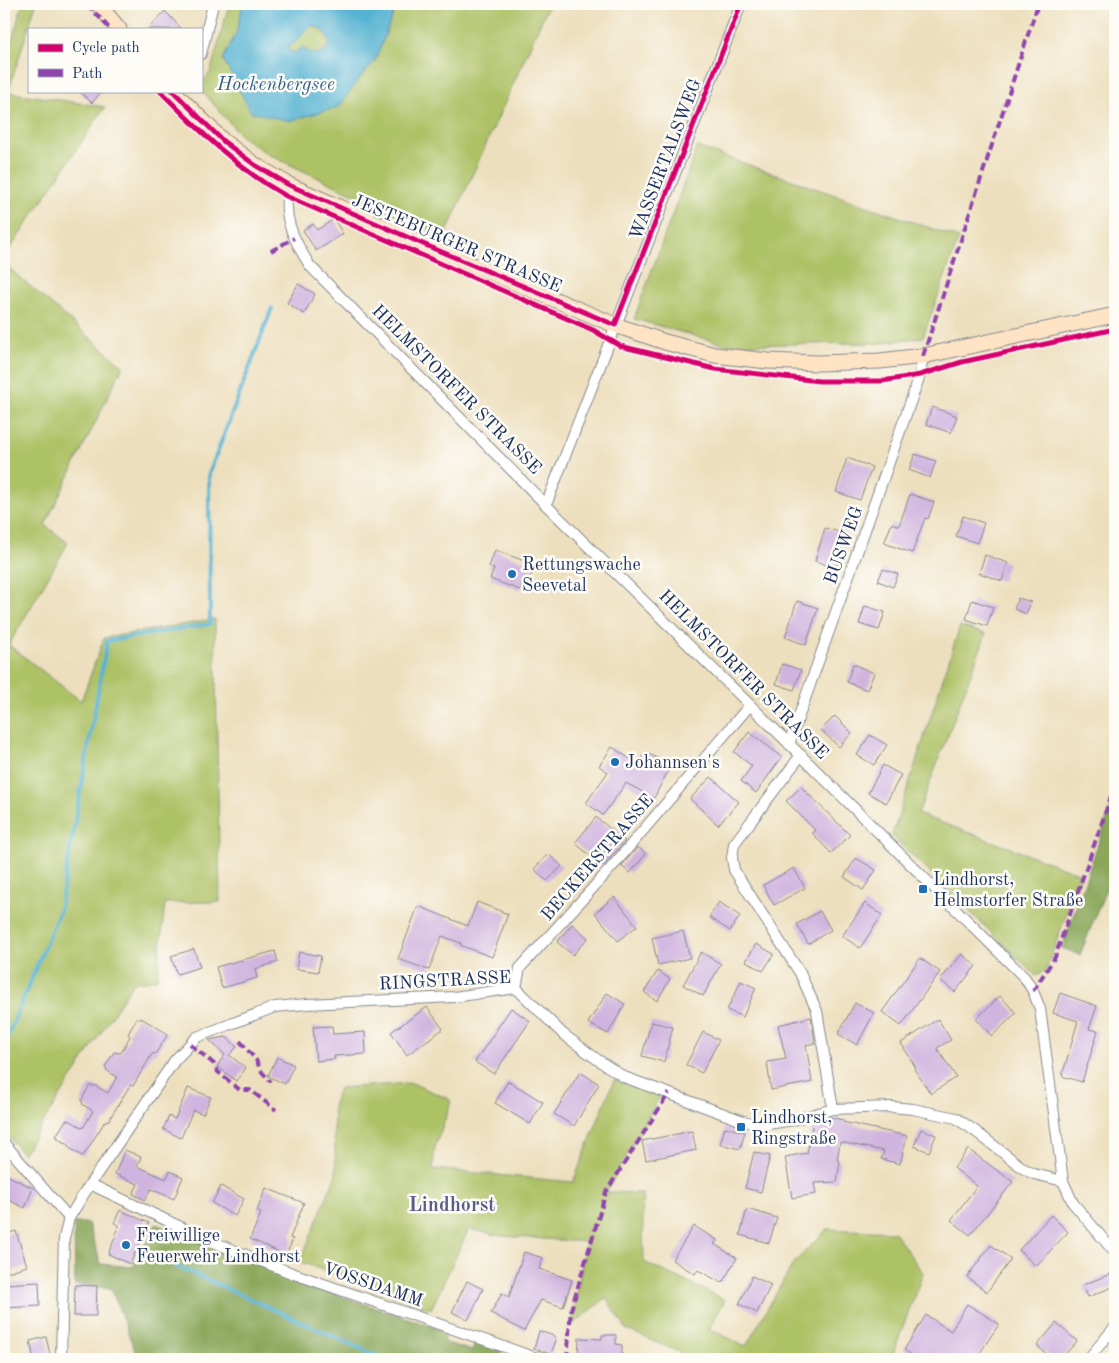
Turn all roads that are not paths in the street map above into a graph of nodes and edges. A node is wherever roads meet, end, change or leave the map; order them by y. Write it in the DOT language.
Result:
graph roads {
  1 [pos="98,4"];
  2 [pos="214,4"];
  3 [pos="741,4"];
  4 [pos="118,28"];
  5 [pos="202,50"];
  6 [pos="178,93"];
  7 [pos="288,185"];
  8 [pos="1115,315"];
  9 [pos="615,325"];
  10 [pos="923,356"];
  11 [pos="546,505"];
  12 [pos="750,705"];
  13 [pos="789,744"];
  14 [pos="801,755"];
  15 [pos="516,988"];
  16 [pos="833,1109"];
  17 [pos="4,1143"];
  18 [pos="1064,1181"];
  19 [pos="90,1184"];
  20 [pos="69,1218"];
  21 [pos="1115,1253"];
  22 [pos="1115,1327"];
  23 [pos="61,1359"];
  24 [pos="539,1359"];
  25 [pos="1088,1359"];
  1 -- 4 [label="main road"];
  2 -- 5 [label="street"];
  3 -- 9 [label="street, WASSERTALSWEG"];
  6 -- 7 [label="main road"];
  7 -- 9 [label="main road, JESTEBURGER STRASSE"];
  7 -- 11 [label="street, HELMSTORFER STRASSE"];
  8 -- 10 [label="main road, JESTEBURGER STRASSE"];
  9 -- 10 [label="main road, JESTEBURGER STRASSE"];
  9 -- 11 [label="street, WASSERTALSWEG"];
  10 -- 13 [label="street, BUSWEG"];
  11 -- 12 [label="street, HELMSTORFER STRASSE"];
  12 -- 13 [label="street, HELMSTORFER STRASSE"];
  12 -- 15 [label="street, BECKERSTRASSE"];
  13 -- 14 [label="street, HELMSTORFER STRASSE"];
  14 -- 16 [label="street"];
  14 -- 18 [label="street, HELMSTORFER STRASSE"];
  15 -- 16 [label="street, RINGSTRASSE"];
  15 -- 19 [label="street, RINGSTRASSE"];
  16 -- 18 [label="street, RINGSTRASSE"];
  17 -- 20 [label="street"];
  18 -- 21 [label="street"];
  19 -- 20 [label="street, RINGSTRASSE"];
  19 -- 24 [label="street, VOSSDAMM"];
  20 -- 23 [label="street, RINGSTRASSE"];
  22 -- 25 [label="street"];
}
